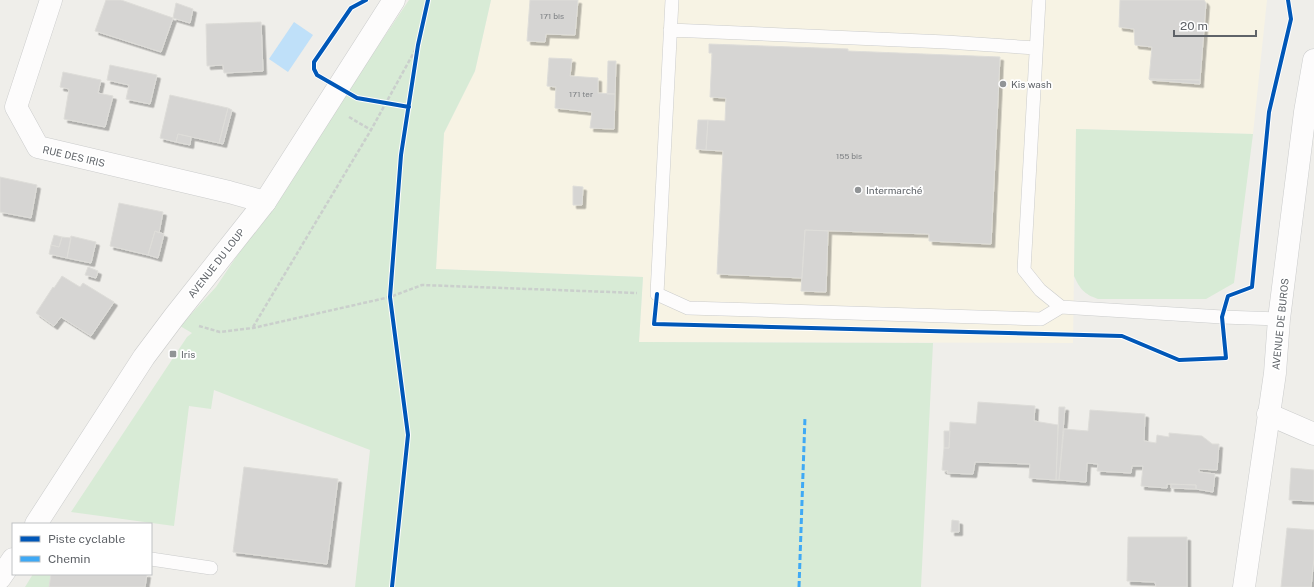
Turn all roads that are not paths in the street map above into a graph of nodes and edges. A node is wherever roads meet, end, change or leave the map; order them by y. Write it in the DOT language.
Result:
graph roads {
  1 [pos="51,0"];
  2 [pos="394,0"];
  3 [pos="672,0"];
  4 [pos="1039,0"];
  5 [pos="670,30"];
  6 [pos="1036,48"];
  7 [pos="1314,60"];
  8 [pos="265,202"];
  9 [pos="1061,307"];
  10 [pos="1279,319"];
  11 [pos="1268,414"];
  12 [pos="1314,434"];
  13 [pos="37,523"];
  14 [pos="152,559"];
  15 [pos="12,560"];
  16 [pos="211,568"];
  17 [pos="0,578"];
  18 [pos="1244,587"];
  1 -- 8 [label="street, RUE DES IRIS"];
  2 -- 8 [label="street, AVENUE DU LOUP"];
  3 -- 5 [label="lane"];
  4 -- 6 [label="lane"];
  5 -- 6 [label="lane"];
  5 -- 9 [label="lane"];
  6 -- 9 [label="lane"];
  7 -- 10 [label="street, AVENUE DE BUROS"];
  8 -- 13 [label="street, AVENUE DU LOUP"];
  9 -- 10 [label="lane"];
  10 -- 11 [label="street, AVENUE DE BUROS"];
  11 -- 12 [label="street"];
  11 -- 18 [label="street, AVENUE DE BUROS"];
  14 -- 16 [label="lane"];
  15 -- 17 [label="street"];
}
